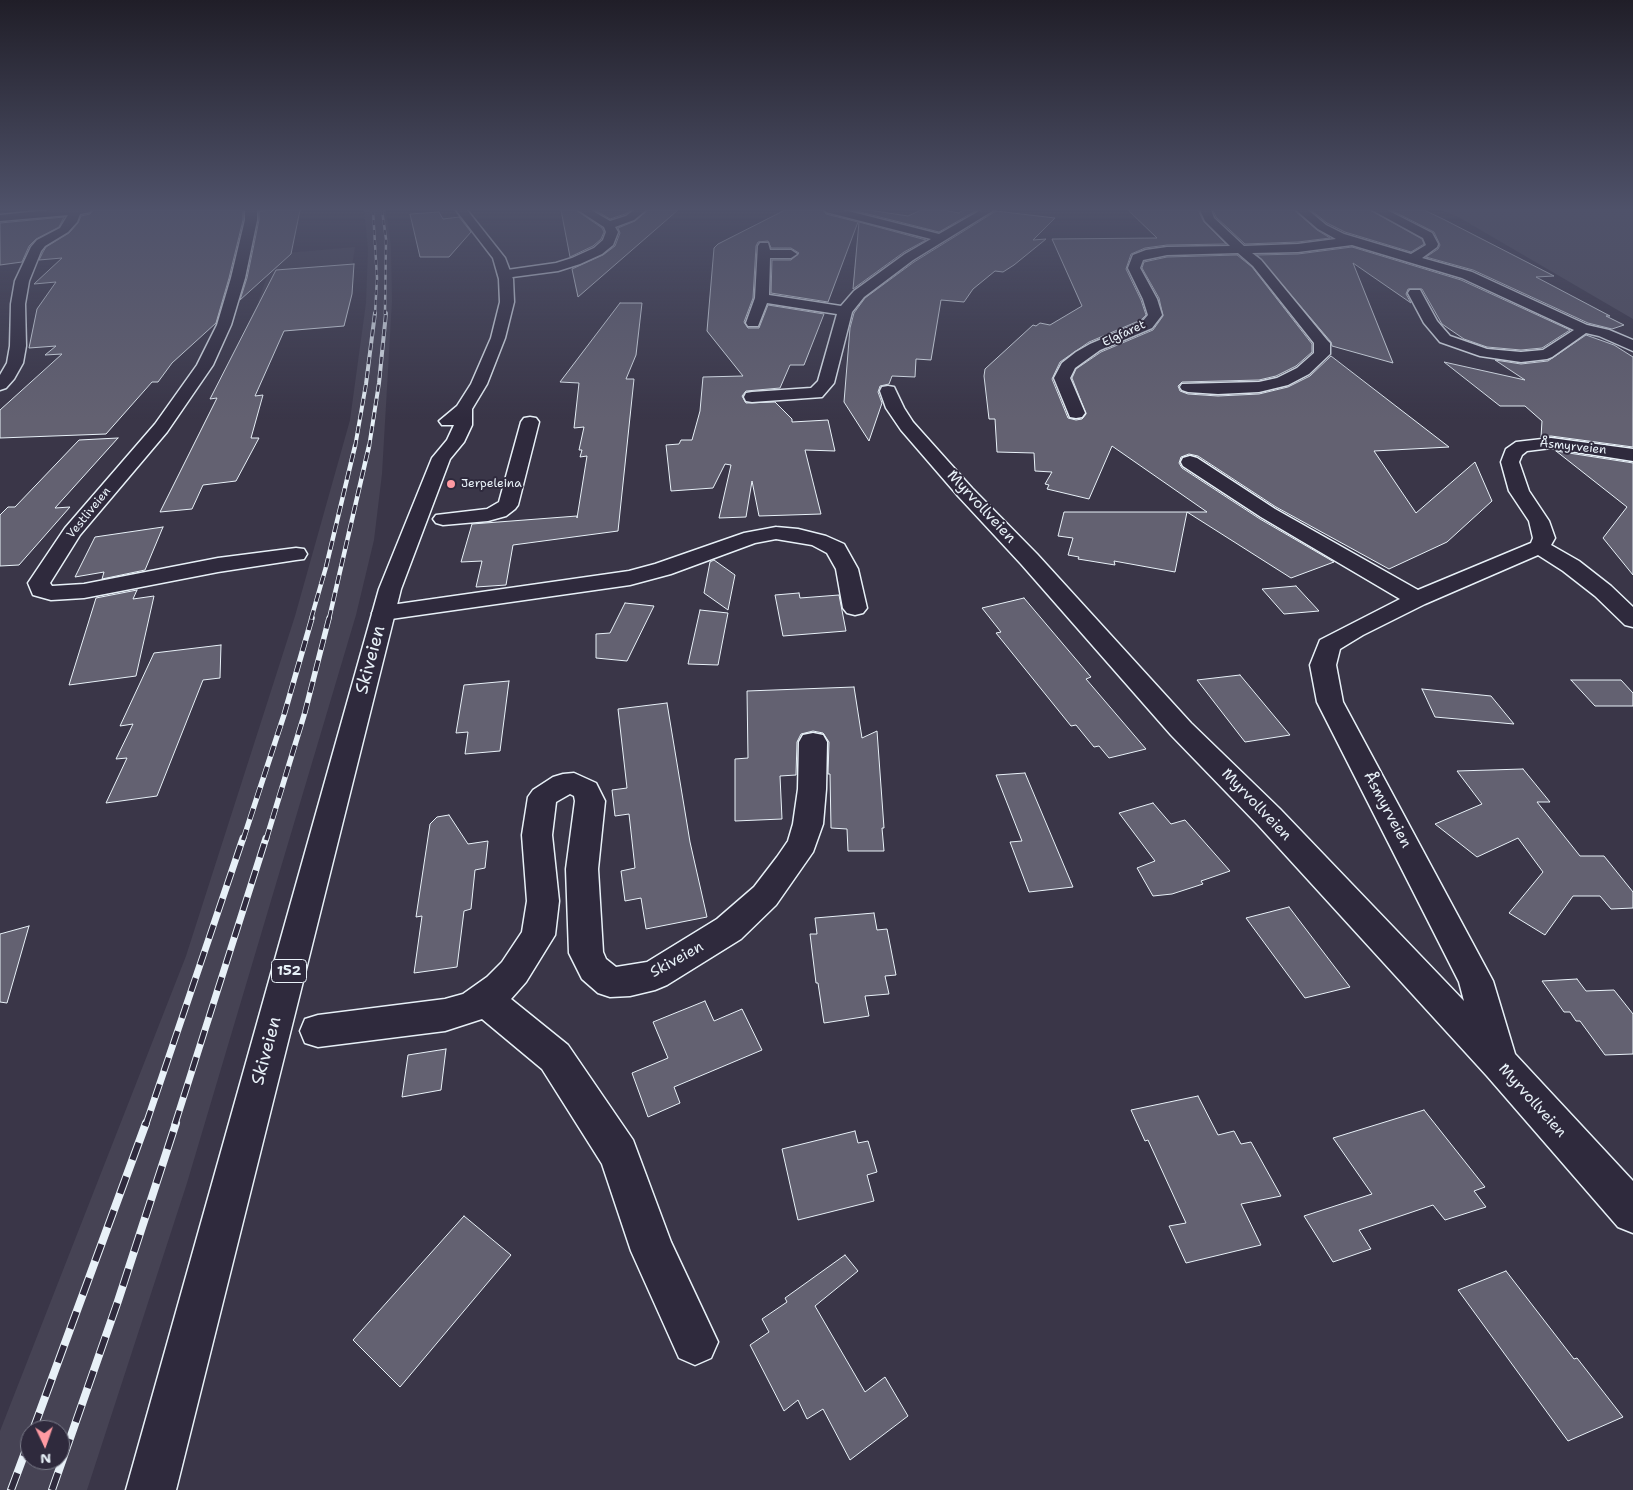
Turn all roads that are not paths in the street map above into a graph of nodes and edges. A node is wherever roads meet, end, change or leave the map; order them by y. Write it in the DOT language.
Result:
graph roads {
  1 [pos="23,280"];
  2 [pos="238,280"];
  3 [pos="505,280"];
  4 [pos="763,280"];
  5 [pos="877,280"];
  6 [pos="1138,280"];
  7 [pos="1270,280"];
  8 [pos="1478,280"];
  9 [pos="1415,293"];
  10 [pos="762,298"];
  11 [pos="845,311"];
  12 [pos="753,323"];
  13 [pos="1582,328"];
  14 [pos="18,346"];
  15 [pos="1633,346"];
  16 [pos="0,347"];
  17 [pos="0,385"];
  18 [pos="1188,387"];
  19 [pos="888,391"];
  20 [pos="752,397"];
  21 [pos="1078,406"];
  22 [pos="530,422"];
  23 [pos="1633,455"];
  24 [pos="1190,462"];
  25 [pos="443,519"];
  26 [pos="1539,547"];
  27 [pos="296,554"];
  28 [pos="1417,599"];
  29 [pos="855,608"];
  30 [pos="384,613"];
  31 [pos="1633,620"];
  32 [pos="812,742"];
  33 [pos="485,1000"];
  34 [pos="318,1032"];
  35 [pos="1500,1064"];
  36 [pos="1633,1212"];
  37 [pos="695,1342"];
  38 [pos="151,1490"];
  1 -- 14 [label="street"];
  2 -- 27 [label="street, Vestliveien"];
  3 -- 30 [label="street, Skiveien / 152"];
  4 -- 10 [label="street"];
  5 -- 11 [label="street"];
  6 -- 21 [label="street, Elgfaret"];
  7 -- 18 [label="street"];
  8 -- 13 [label="street"];
  9 -- 13 [label="street"];
  10 -- 11 [label="street"];
  10 -- 12 [label="street"];
  11 -- 20 [label="street"];
  13 -- 15 [label="street"];
  14 -- 16 [label="street"];
  14 -- 17 [label="street"];
  19 -- 35 [label="street, Myrvollveien"];
  22 -- 25 [label="street"];
  23 -- 26 [label="street, Åsmyrveien"];
  24 -- 28 [label="street"];
  26 -- 28 [label="street, Åsmyrveien"];
  26 -- 31 [label="street"];
  28 -- 35 [label="street, Åsmyrveien"];
  29 -- 30 [label="street, Skiveien"];
  30 -- 38 [label="street, Skiveien / 152"];
  32 -- 33 [label="street, Skiveien"];
  33 -- 34 [label="street, Skiveien"];
  33 -- 37 [label="street"];
  35 -- 36 [label="street, Myrvollveien"];
}
